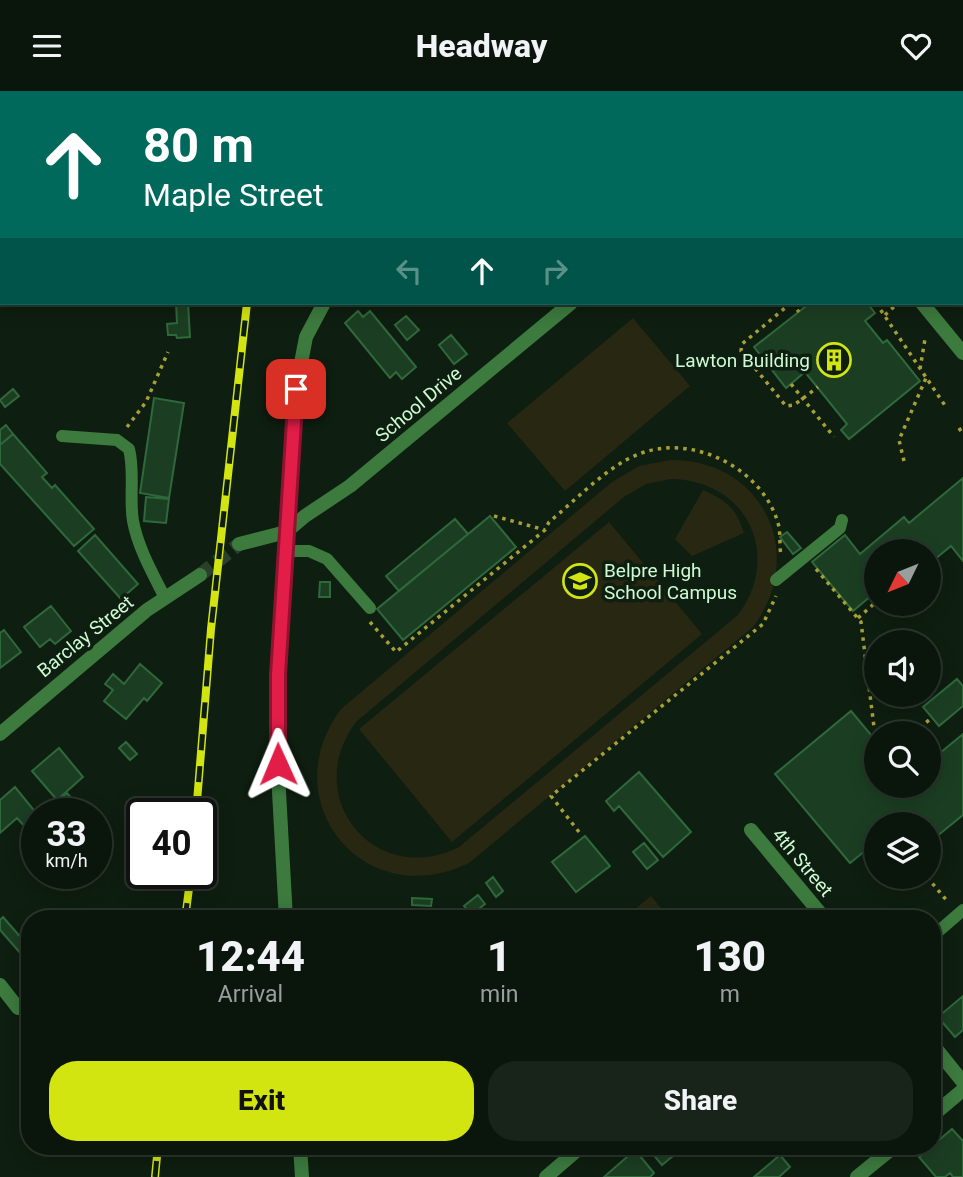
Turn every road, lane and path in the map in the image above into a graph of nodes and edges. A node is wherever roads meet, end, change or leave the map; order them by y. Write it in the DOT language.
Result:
graph roads {
  1 [pos="323,305"];
  2 [pos="569,305"];
  3 [pos="790,305"];
  4 [pos="794,305"];
  5 [pos="878,305"];
  6 [pos="896,305"];
  7 [pos="926,305"];
  8 [pos="799,312"];
  9 [pos="885,315"];
  10 [pos="925,339"];
  11 [pos="168,352"];
  12 [pos="963,353"];
  13 [pos="920,369"];
  14 [pos="926,378"];
  15 [pos="791,384"];
  16 [pos="818,387"];
  17 [pos="803,398"];
  18 [pos="946,407"];
  19 [pos="959,428"];
  20 [pos="963,435"];
  21 [pos="62,436"];
  22 [pos="834,437"];
  23 [pos="117,440"];
  24 [pos="904,461"];
  25 [pos="494,516"];
  26 [pos="842,520"];
  27 [pos="545,530"];
  28 [pos="286,532"];
  29 [pos="239,544"];
  30 [pos="285,551"];
  31 [pos="806,556"];
  32 [pos="200,575"];
  33 [pos="780,577"];
  34 [pos="165,598"];
  35 [pos="370,608"];
  36 [pos="864,613"];
  37 [pos="858,618"];
  38 [pos="873,721"];
  39 [pos="0,734"];
  40 [pos="751,830"];
  41 [pos="579,832"];
  42 [pos="937,889"];
  43 [pos="950,904"];
  44 [pos="286,910"];
  45 [pos="818,910"];
  46 [pos="963,910"];
  47 [pos="941,929"];
  48 [pos="0,985"];
  49 [pos="21,1005"];
  50 [pos="941,1055"];
  51 [pos="963,1082"];
  52 [pos="963,1090"];
  53 [pos="941,1108"];
  54 [pos="301,1155"];
  55 [pos="572,1155"];
  56 [pos="884,1155"];
  57 [pos="302,1177"];
  58 [pos="546,1177"];
  59 [pos="857,1177"];
  1 -- 28 [label="street"];
  2 -- 28 [label="street, School Drive"];
  3 -- 17 [label="path"];
  4 -- 8 [label="path"];
  5 -- 9 [label="path"];
  6 -- 9 [label="path"];
  7 -- 12 [label="street"];
  9 -- 13 [label="path"];
  10 -- 13 [label="path"];
  11 -- 23 [label="path"];
  13 -- 14 [label="path"];
  14 -- 18 [label="path"];
  14 -- 24 [label="path"];
  15 -- 17 [label="path"];
  16 -- 17 [label="path"];
  17 -- 22 [label="path"];
  19 -- 20 [label="path"];
  21 -- 23 [label="lane"];
  23 -- 34 [label="lane"];
  25 -- 27 [label="path"];
  26 -- 31 [label="lane"];
  27 -- 33 [label="path"];
  27 -- 35 [label="path"];
  28 -- 29 [label="street"];
  28 -- 30 [label="street"];
  30 -- 35 [label="lane"];
  30 -- 44 [label="street"];
  31 -- 33 [label="lane"];
  31 -- 37 [label="path"];
  32 -- 34 [label="street, Barclay Street"];
  33 -- 41 [label="path"];
  34 -- 39 [label="street, Barclay Street"];
  36 -- 37 [label="path"];
  37 -- 38 [label="path"];
  40 -- 45 [label="street, 4th Street"];
  42 -- 43 [label="path"];
  46 -- 47 [label="lane"];
  48 -- 49 [label="street"];
  50 -- 51 [label="street"];
  52 -- 53 [label="street"];
  54 -- 57 [label="street"];
  55 -- 58 [label="street"];
  56 -- 59 [label="street"];
}
